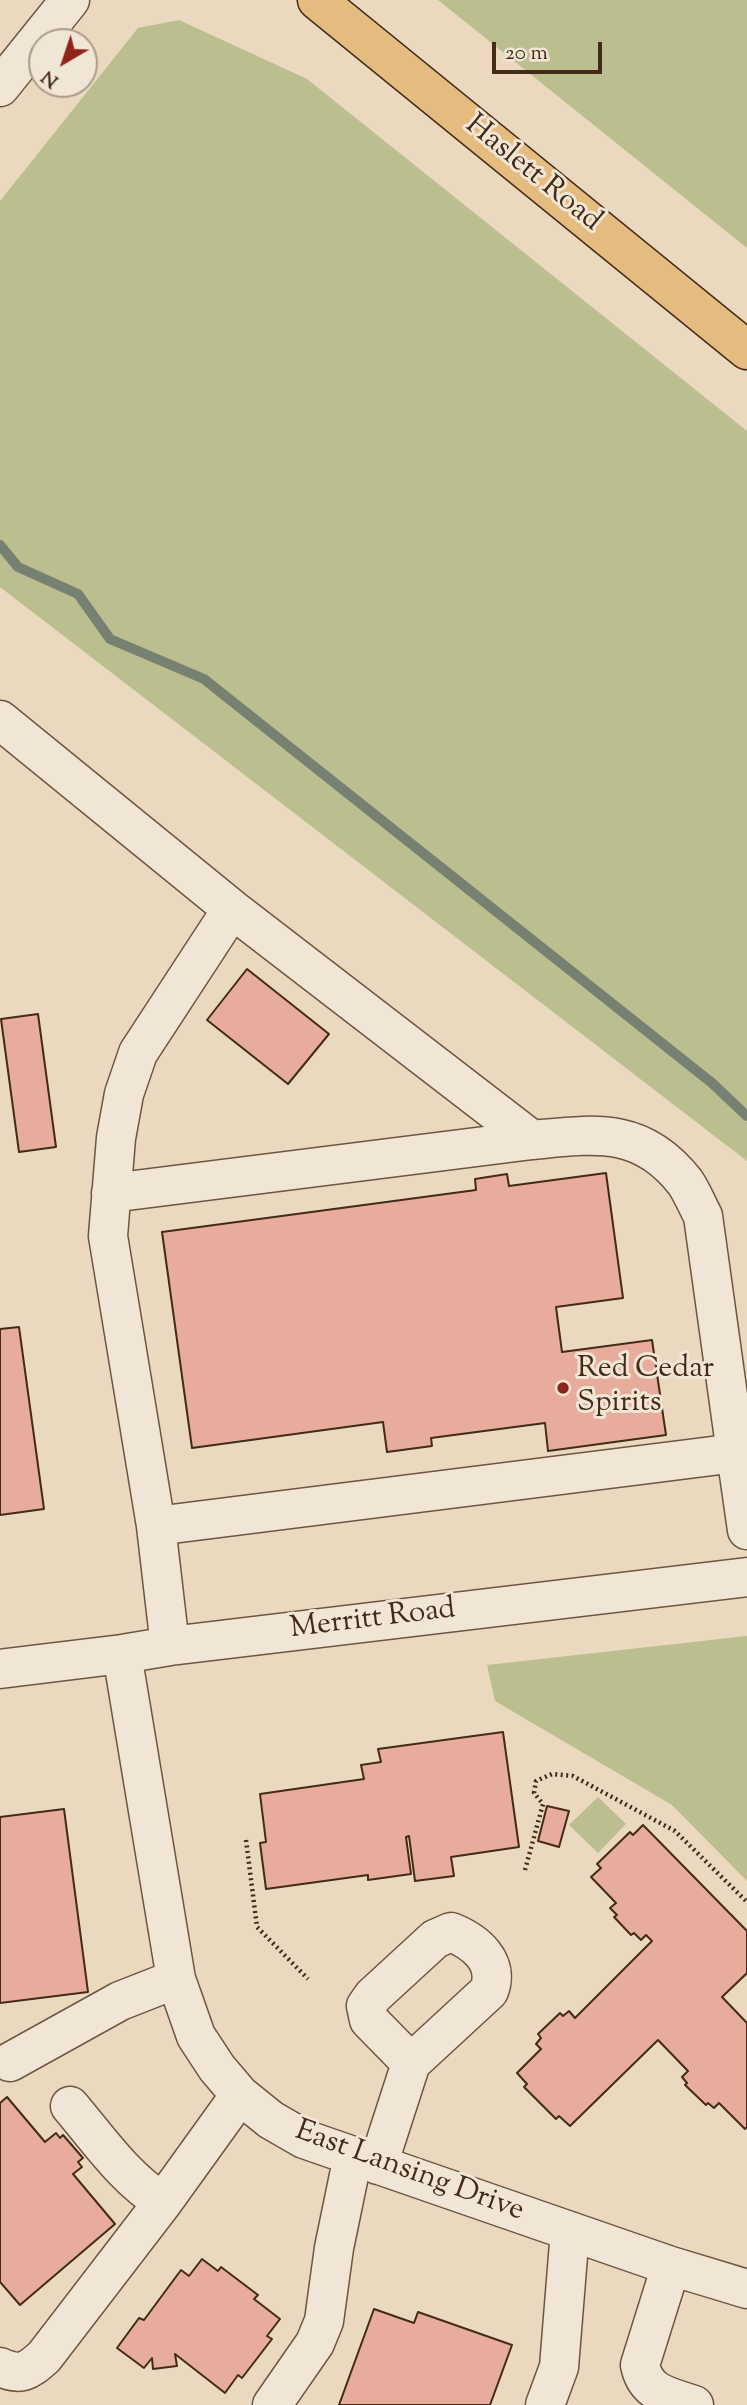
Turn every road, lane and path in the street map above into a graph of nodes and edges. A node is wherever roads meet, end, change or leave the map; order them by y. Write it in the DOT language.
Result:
graph roads {
  1 [pos="70,0"];
  2 [pos="317,0"];
  3 [pos="0,88"];
  4 [pos="747,350"];
  5 [pos="0,720"];
  6 [pos="232,909"];
  7 [pos="532,1140"];
  8 [pos="111,1193"];
  9 [pos="736,1453"];
  10 [pos="156,1526"];
  11 [pos="747,1530"];
  12 [pos="747,1577"];
  13 [pos="170,1646"];
  14 [pos="122,1654"];
  15 [pos="0,1669"];
  16 [pos="246,1840"];
  17 [pos="525,1870"];
  18 [pos="747,1902"];
  19 [pos="176,1979"];
  20 [pos="308,1979"];
  21 [pos="10,2062"];
  22 [pos="411,2063"];
  23 [pos="240,2095"];
  24 [pos="70,2106"];
  25 [pos="365,2161"];
  26 [pos="163,2202"];
  27 [pos="570,2231"];
  28 [pos="671,2266"];
  29 [pos="747,2288"];
  30 [pos="0,2367"];
  31 [pos="272,2405"];
  32 [pos="545,2405"];
  33 [pos="694,2405"];
  1 -- 3 [label="street"];
  2 -- 4 [label="main road, Haslett Road"];
  5 -- 6 [label="street"];
  6 -- 7 [label="street"];
  6 -- 8 [label="street"];
  7 -- 8 [label="street"];
  7 -- 9 [label="street"];
  8 -- 10 [label="street"];
  9 -- 10 [label="street"];
  9 -- 11 [label="street"];
  10 -- 13 [label="street"];
  12 -- 13 [label="street, Merritt Road"];
  13 -- 14 [label="street, Merritt Road"];
  14 -- 15 [label="street, Merritt Road"];
  14 -- 19 [label="street, East Lansing Drive"];
  16 -- 20 [label="path"];
  17 -- 18 [label="path"];
  19 -- 21 [label="street"];
  19 -- 23 [label="street, East Lansing Drive"];
  22 -- 25 [label="street"];
  23 -- 25 [label="street, East Lansing Drive"];
  23 -- 26 [label="street"];
  24 -- 26 [label="street"];
  25 -- 27 [label="street, East Lansing Drive"];
  25 -- 31 [label="street"];
  26 -- 30 [label="street"];
  27 -- 28 [label="street, East Lansing Drive"];
  27 -- 32 [label="street"];
  28 -- 29 [label="street, East Lansing Drive"];
  28 -- 33 [label="street"];
}
